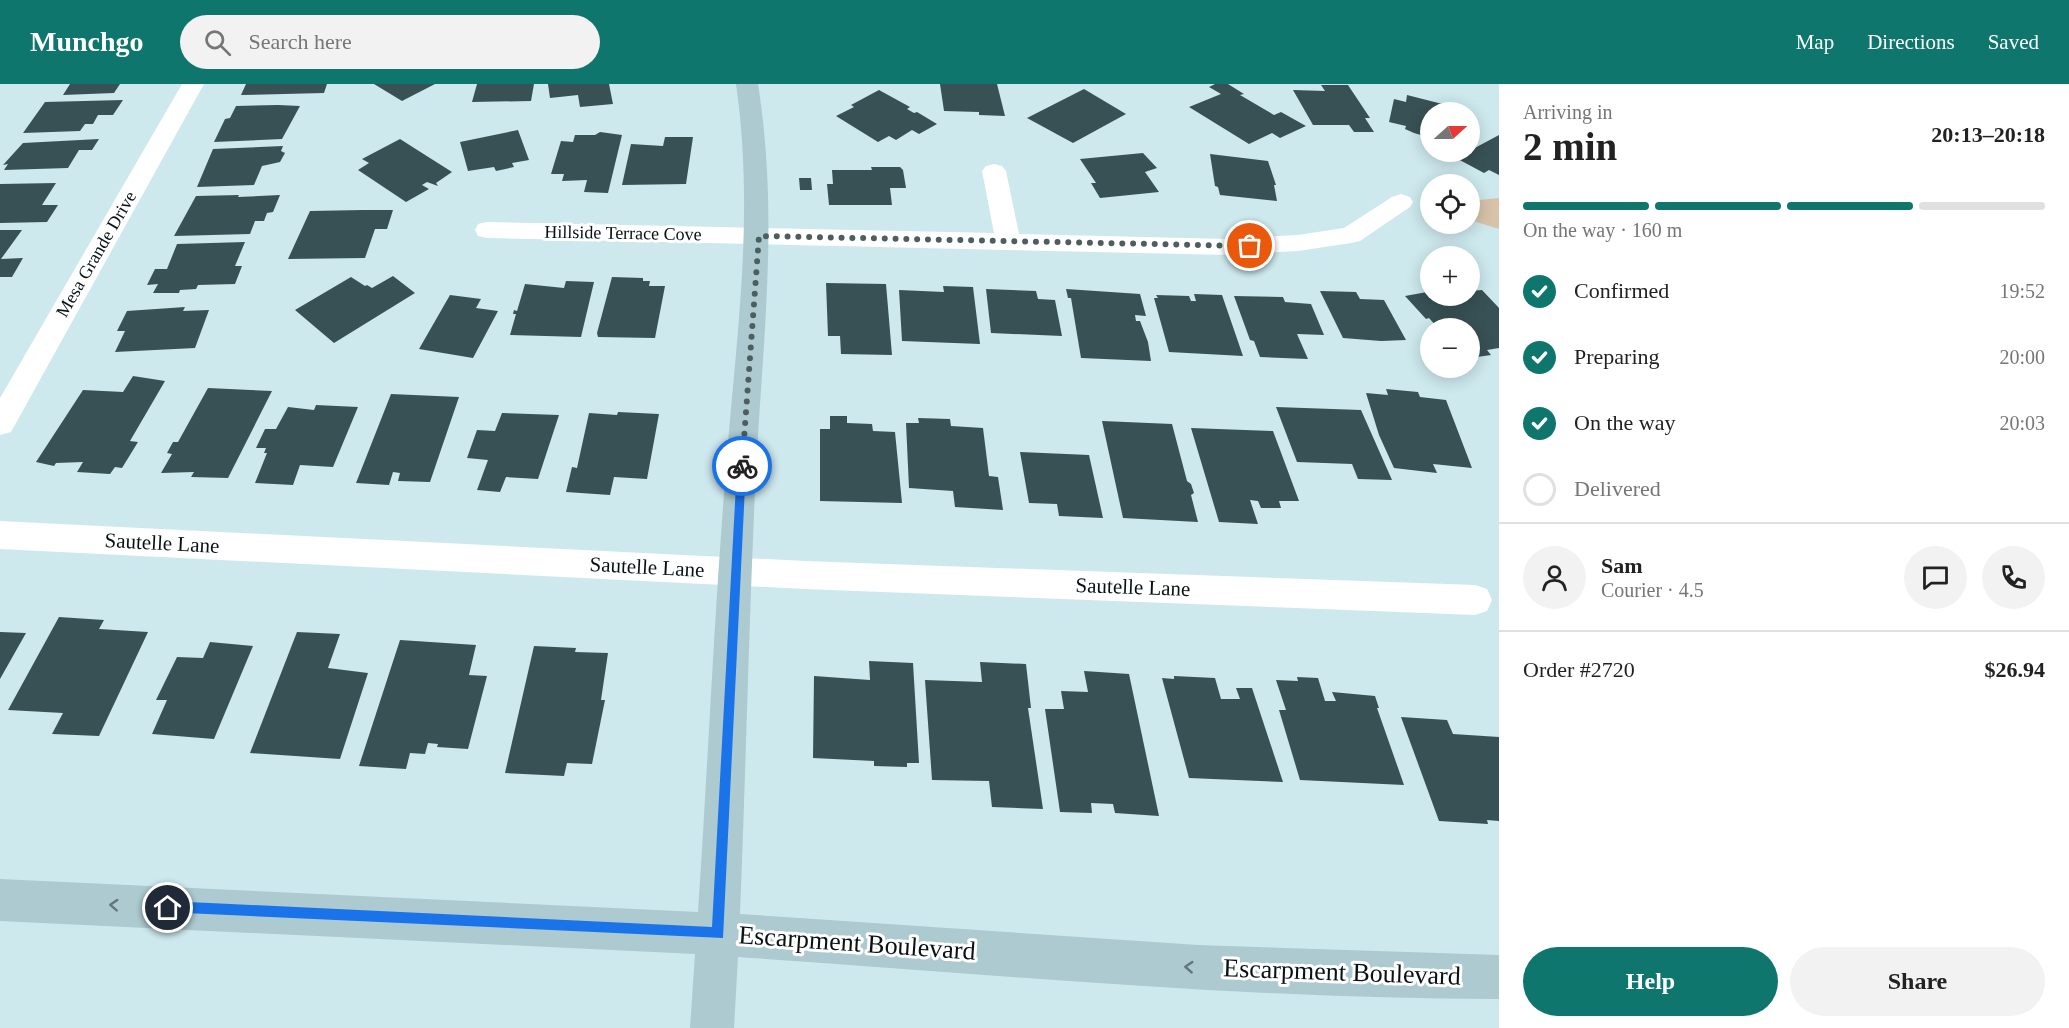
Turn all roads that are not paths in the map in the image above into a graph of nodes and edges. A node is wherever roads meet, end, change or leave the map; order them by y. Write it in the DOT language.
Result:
graph roads {
  1 [pos="193,84"];
  2 [pos="747,84"];
  3 [pos="994,171"];
  4 [pos="1401,202"];
  5 [pos="487,230"];
  6 [pos="759,236"];
  7 [pos="1008,242"];
  8 [pos="0,424"];
  9 [pos="0,535"];
  10 [pos="736,572"];
  11 [pos="1475,600"];
  12 [pos="0,900"];
  13 [pos="718,933"];
  14 [pos="1499,976"];
  15 [pos="712,1028"];
  1 -- 8 [label="street, Mesa Grande Drive"];
  2 -- 6 [label="street"];
  3 -- 7 [label="street"];
  4 -- 7 [label="street, Hillside Terrace Cove"];
  5 -- 6 [label="street, Hillside Terrace Cove"];
  6 -- 7 [label="street, Hillside Terrace Cove"];
  6 -- 10 [label="street"];
  9 -- 10 [label="street, Sautelle Lane"];
  10 -- 11 [label="street, Sautelle Lane"];
  10 -- 13 [label="street"];
  13 -- 12 [label="street, Escarpment Boulevard, one-way"];
  14 -- 13 [label="street, Escarpment Boulevard, one-way"];
  13 -- 15 [label="street"];
}
